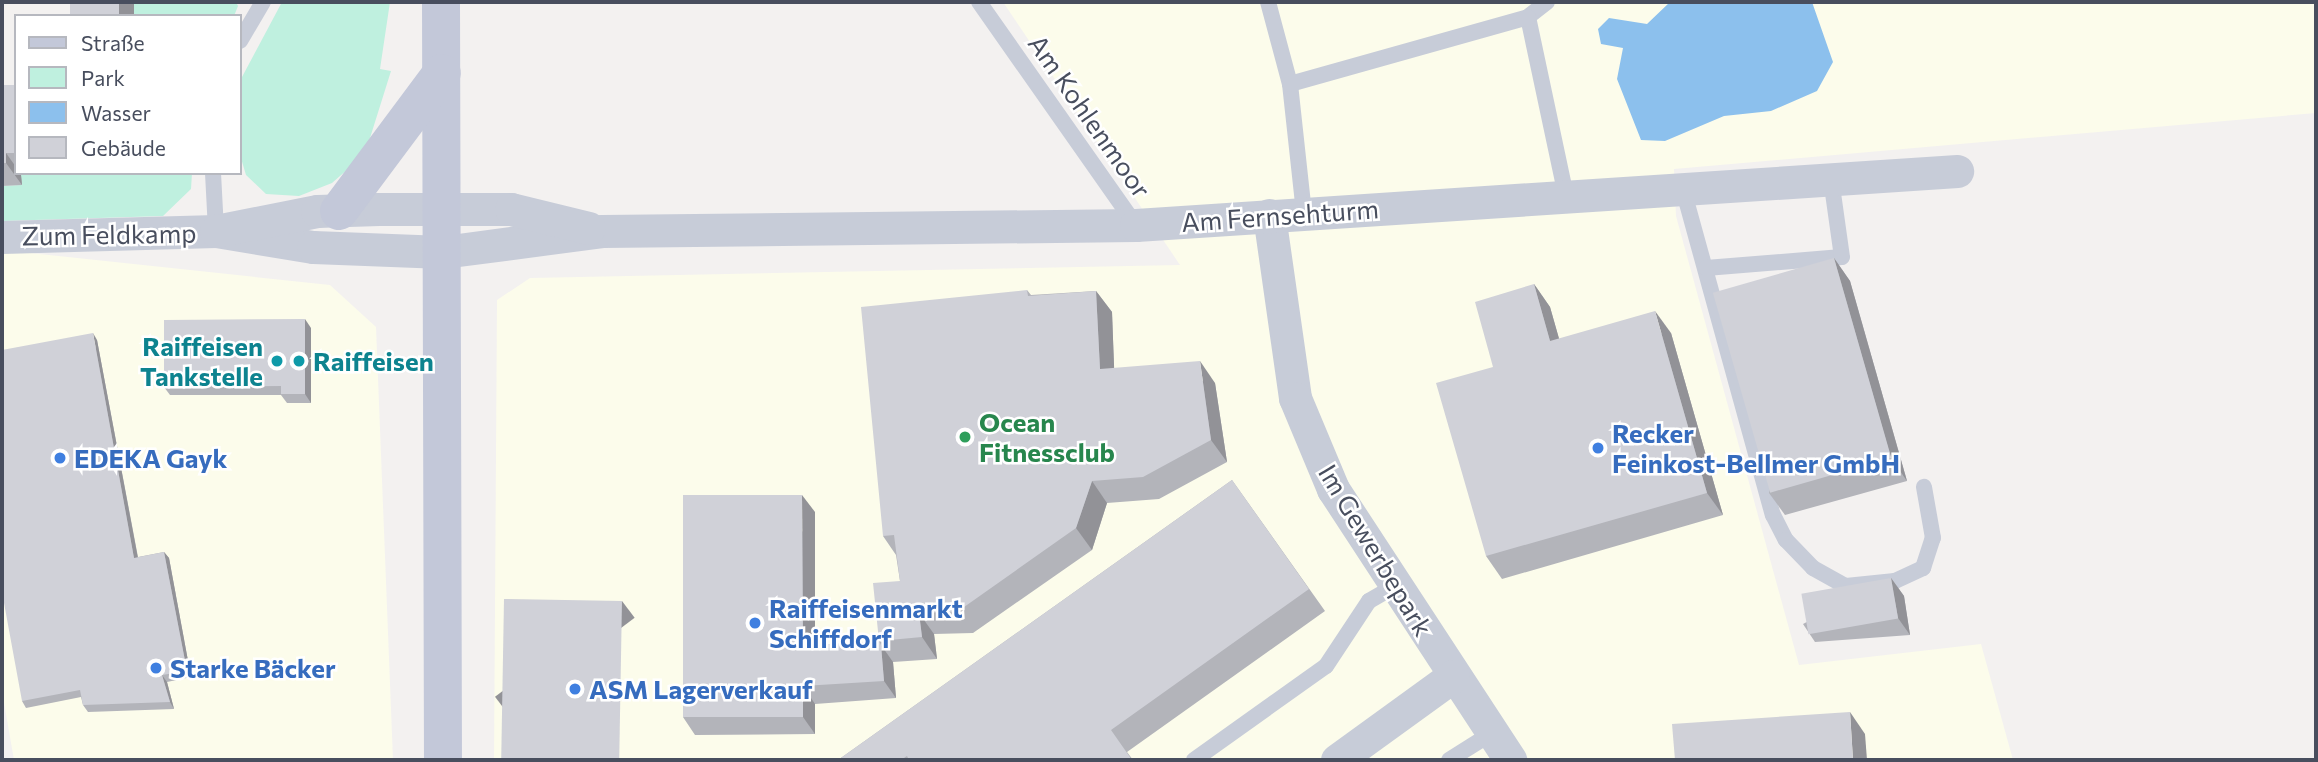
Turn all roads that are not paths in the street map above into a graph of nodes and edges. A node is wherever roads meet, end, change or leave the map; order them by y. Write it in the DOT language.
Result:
graph roads {
  1 [pos="263,2"];
  2 [pos="441,2"];
  3 [pos="979,2"];
  4 [pos="1268,2"];
  5 [pos="1547,2"];
  6 [pos="1528,17"];
  7 [pos="242,38"];
  8 [pos="442,73"];
  9 [pos="1290,84"];
  10 [pos="1957,171"];
  11 [pos="213,175"];
  12 [pos="1831,179"];
  13 [pos="1683,188"];
  14 [pos="1566,196"];
  15 [pos="443,209"];
  16 [pos="339,211"];
  17 [pos="1304,213"];
  18 [pos="1269,215"];
  19 [pos="1136,225"];
  20 [pos="602,230"];
  21 [pos="216,231"];
  22 [pos="2,237"];
  23 [pos="443,252"];
  24 [pos="1706,268"];
  25 [pos="1924,487"];
  26 [pos="1395,586"];
  27 [pos="1453,676"];
  28 [pos="1501,747"];
  29 [pos="443,760"];
  30 [pos="1194,760"];
  31 [pos="1336,760"];
  32 [pos="1449,760"];
  1 -- 7 [label="lane"];
  2 -- 8 [label="main road"];
  3 -- 19 [label="lane, Am Kohlenmoor"];
  4 -- 9 [label="lane"];
  5 -- 6 [label="lane"];
  6 -- 9 [label="lane"];
  6 -- 14 [label="lane"];
  8 -- 15 [label="main road"];
  8 -- 16 [label="main road"];
  9 -- 17 [label="lane"];
  10 -- 12 [label="street, Am Fernsehturm"];
  11 -- 21 [label="lane"];
  12 -- 13 [label="street, Am Fernsehturm"];
  12 -- 24 [label="lane"];
  13 -- 14 [label="street, Am Fernsehturm"];
  13 -- 24 [label="lane"];
  14 -- 17 [label="street, Am Fernsehturm"];
  15 -- 16 [label="street, Zum Feldkamp"];
  15 -- 20 [label="street, Am Fernsehturm"];
  15 -- 23 [label="main road"];
  16 -- 21 [label="street, Zum Feldkamp"];
  17 -- 18 [label="street, Am Fernsehturm"];
  18 -- 19 [label="street, Am Fernsehturm"];
  18 -- 26 [label="street, Im Gewerbepark"];
  19 -- 20 [label="street, Am Fernsehturm"];
  20 -- 23 [label="street, Am Fernsehturm"];
  21 -- 22 [label="street, Zum Feldkamp"];
  21 -- 23 [label="street, Zum Feldkamp"];
  23 -- 29 [label="main road"];
  24 -- 25 [label="lane"];
  26 -- 27 [label="street, Im Gewerbepark"];
  26 -- 30 [label="lane"];
  27 -- 28 [label="street, Im Gewerbepark"];
  27 -- 31 [label="street"];
  28 -- 32 [label="lane"];
}
